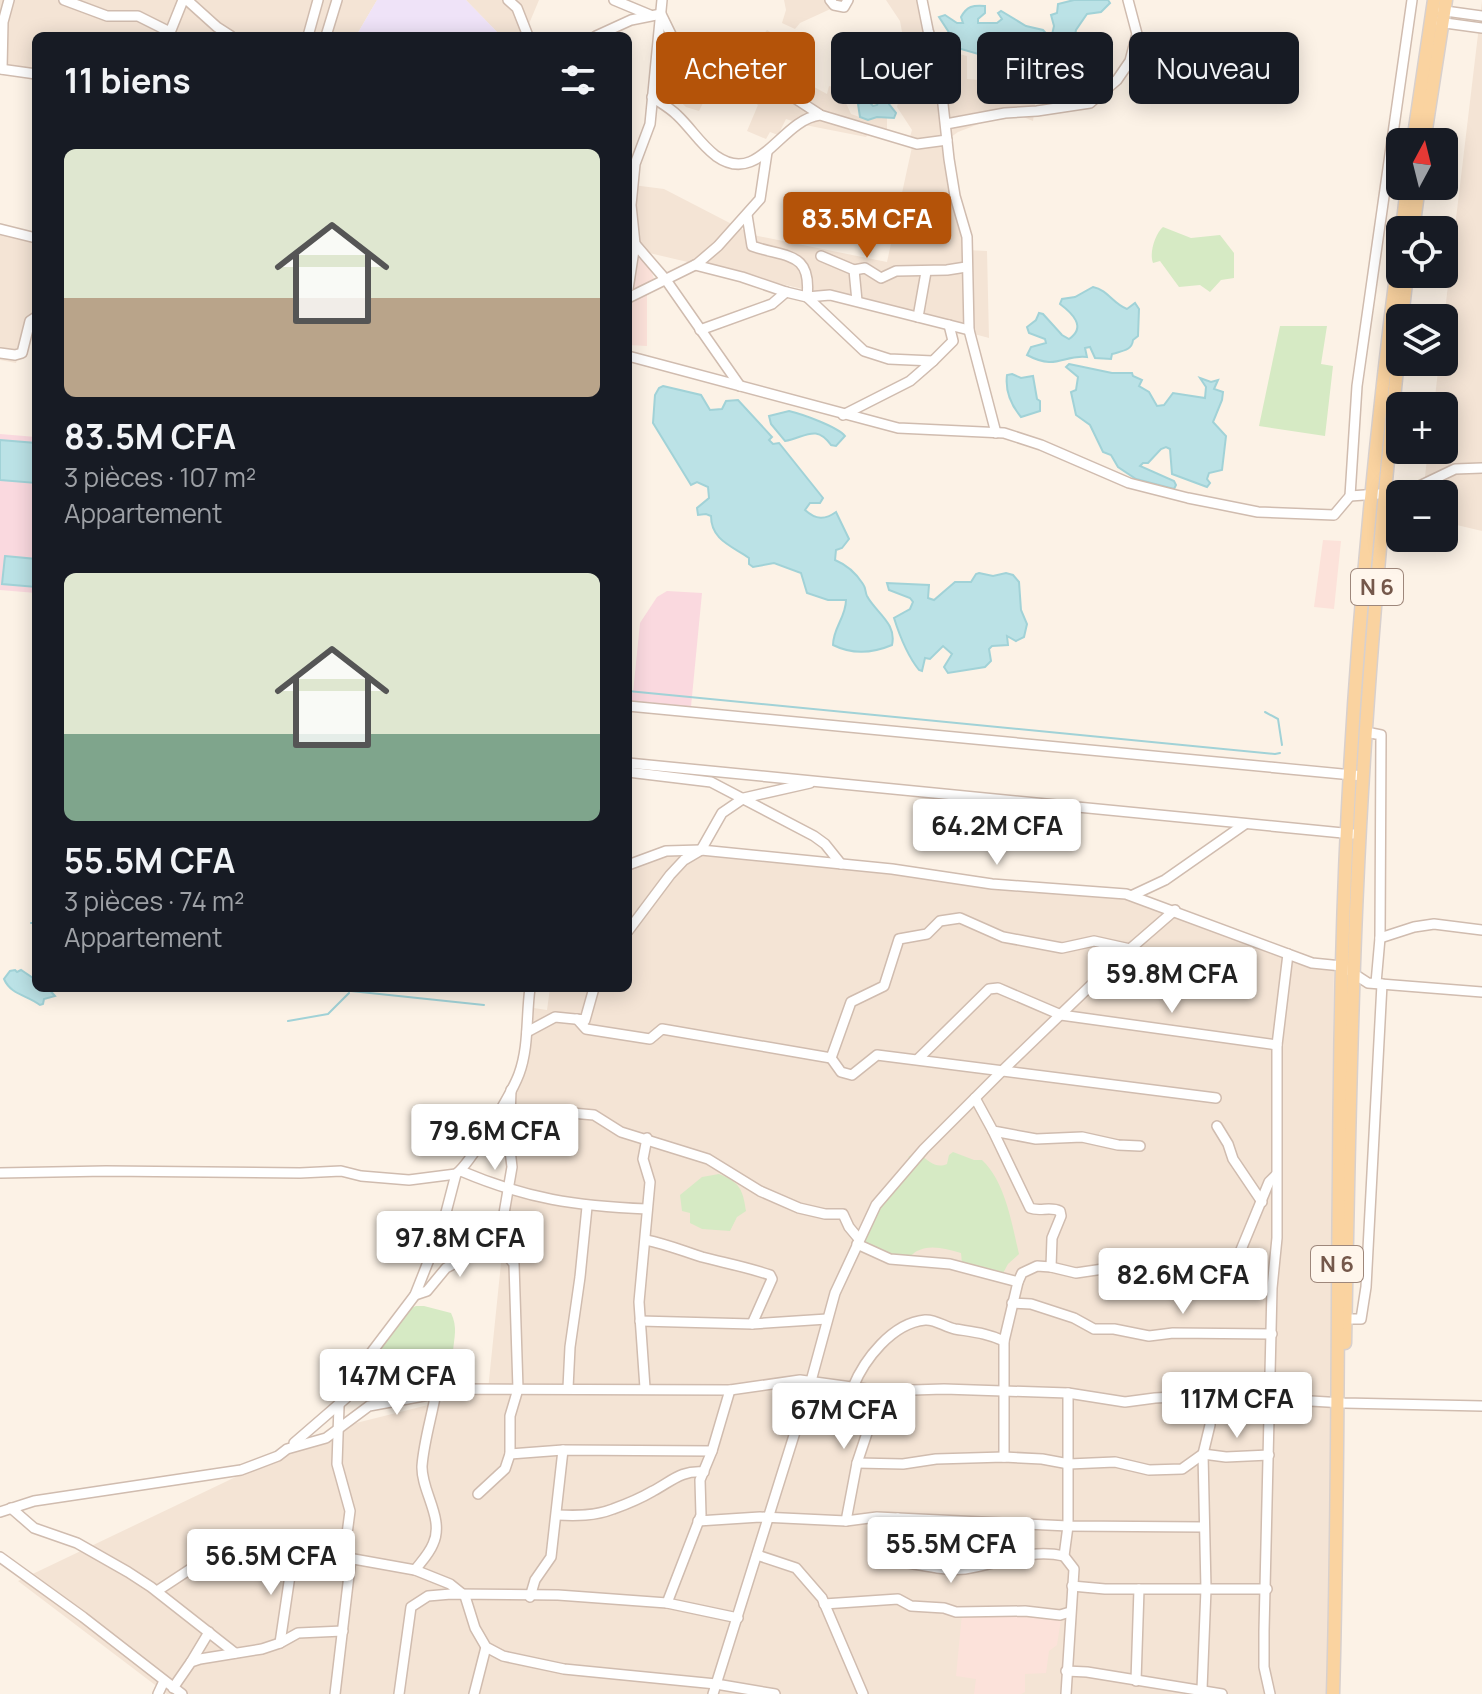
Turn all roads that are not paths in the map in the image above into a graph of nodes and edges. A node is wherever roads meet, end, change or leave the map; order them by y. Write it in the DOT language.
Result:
graph roads {
  1 [pos="9,0"];
  2 [pos="64,0"];
  3 [pos="185,0"];
  4 [pos="318,0"];
  5 [pos="337,0"];
  6 [pos="614,0"];
  7 [pos="662,0"];
  8 [pos="830,0"];
  9 [pos="848,0"];
  10 [pos="922,0"];
  11 [pos="1128,0"];
  12 [pos="1412,0"];
  13 [pos="512,2"];
  14 [pos="1438,11"];
  15 [pos="655,15"];
  16 [pos="1482,16"];
  17 [pos="2,28"];
  18 [pos="1482,28"];
  19 [pos="225,32"];
  20 [pos="309,32"];
  21 [pos="327,32"];
  22 [pos="526,32"];
  23 [pos="605,32"];
  24 [pos="1,69"];
  25 [pos="32,73"];
  26 [pos="652,97"];
  27 [pos="820,115"];
  28 [pos="946,124"];
  29 [pos="1416,128"];
  30 [pos="1425,128"];
  31 [pos="947,140"];
  32 [pos="767,152"];
  33 [pos="632,191"];
  34 [pos="747,215"];
  35 [pos="632,223"];
  36 [pos="0,229"];
  37 [pos="32,237"];
  38 [pos="635,244"];
  39 [pos="821,256"];
  40 [pos="632,263"];
  41 [pos="695,265"];
  42 [pos="966,267"];
  43 [pos="854,270"];
  44 [pos="926,272"];
  45 [pos="666,280"];
  46 [pos="1396,288"];
  47 [pos="786,292"];
  48 [pos="632,296"];
  49 [pos="807,297"];
  50 [pos="857,301"];
  51 [pos="918,317"];
  52 [pos="32,320"];
  53 [pos="949,325"];
  54 [pos="700,330"];
  55 [pos="969,330"];
  56 [pos="0,353"];
  57 [pos="632,357"];
  58 [pos="933,361"];
  59 [pos="1395,376"];
  60 [pos="740,387"];
  61 [pos="843,415"];
  62 [pos="996,433"];
  63 [pos="1482,468"];
  64 [pos="1377,494"];
  65 [pos="1350,496"];
  66 [pos="632,706"];
  67 [pos="1366,732"];
  68 [pos="632,763"];
  69 [pos="632,772"];
  70 [pos="1356,776"];
  71 [pos="817,782"];
  72 [pos="744,798"];
  73 [pos="1245,824"];
  74 [pos="1353,834"];
  75 [pos="701,850"];
  76 [pos="632,864"];
  77 [pos="841,864"];
  78 [pos="1133,895"];
  79 [pos="1175,910"];
  80 [pos="632,926"];
  81 [pos="1482,930"];
  82 [pos="1380,938"];
  83 [pos="1130,949"];
  84 [pos="1288,954"];
  85 [pos="1342,966"];
  86 [pos="1354,972"];
  87 [pos="1379,984"];
  88 [pos="530,992"];
  89 [pos="593,992"];
  90 [pos="1482,992"];
  91 [pos="1061,1015"];
  92 [pos="577,1019"];
  93 [pos="527,1032"];
  94 [pos="1277,1045"];
  95 [pos="831,1058"];
  96 [pos="918,1059"];
  97 [pos="1001,1072"];
  98 [pos="511,1090"];
  99 [pos="975,1098"];
  100 [pos="1216,1098"];
  101 [pos="1217,1126"];
  102 [pos="510,1131"];
  103 [pos="993,1131"];
  104 [pos="647,1138"];
  105 [pos="1140,1146"];
  106 [pos="0,1173"];
  107 [pos="458,1173"];
  108 [pos="1276,1175"];
  109 [pos="509,1189"];
  110 [pos="1262,1202"];
  111 [pos="587,1207"];
  112 [pos="647,1209"];
  113 [pos="443,1224"];
  114 [pos="480,1238"];
  115 [pos="646,1240"];
  116 [pos="858,1241"];
  117 [pos="501,1247"];
  118 [pos="1051,1267"];
  119 [pos="1018,1282"];
  120 [pos="415,1295"];
  121 [pos="1012,1303"];
  122 [pos="827,1319"];
  123 [pos="1345,1319"];
  124 [pos="640,1321"];
  125 [pos="752,1324"];
  126 [pos="1272,1334"];
  127 [pos="1004,1341"];
  128 [pos="811,1381"];
  129 [pos="853,1387"];
  130 [pos="568,1388"];
  131 [pos="645,1388"];
  132 [pos="505,1389"];
  133 [pos="518,1389"];
  134 [pos="730,1390"];
  135 [pos="881,1391"];
  136 [pos="1005,1391"];
  137 [pos="436,1392"];
  138 [pos="1068,1393"];
  139 [pos="1209,1395"];
  140 [pos="1271,1398"];
  141 [pos="513,1403"];
  142 [pos="1341,1403"];
  143 [pos="339,1406"];
  144 [pos="1482,1406"];
  145 [pos="338,1429"];
  146 [pos="287,1449"];
  147 [pos="563,1450"];
  148 [pos="712,1451"];
  149 [pos="510,1454"];
  150 [pos="1203,1454"];
  151 [pos="1269,1455"];
  152 [pos="1004,1457"];
  153 [pos="857,1463"];
  154 [pos="1069,1464"];
  155 [pos="704,1472"];
  156 [pos="478,1494"];
  157 [pos="11,1508"];
  158 [pos="0,1512"];
  159 [pos="557,1515"];
  160 [pos="769,1518"];
  161 [pos="898,1518"];
  162 [pos="698,1521"];
  163 [pos="846,1521"];
  164 [pos="1068,1526"];
  165 [pos="1203,1527"];
  166 [pos="293,1555"];
  167 [pos="757,1555"];
  168 [pos="1064,1556"];
  169 [pos="0,1557"];
  170 [pos="348,1558"];
  171 [pos="415,1570"];
  172 [pos="1072,1586"];
  173 [pos="1139,1589"];
  174 [pos="1206,1589"];
  175 [pos="1267,1589"];
  176 [pos="157,1591"];
  177 [pos="465,1596"];
  178 [pos="530,1597"];
  179 [pos="667,1603"];
  180 [pos="824,1604"];
  181 [pos="1070,1612"];
  182 [pos="738,1618"];
  183 [pos="343,1631"];
  184 [pos="209,1632"];
  185 [pos="280,1643"];
  186 [pos="486,1647"];
  187 [pos="235,1653"];
  188 [pos="191,1662"];
  189 [pos="1066,1671"];
  190 [pos="1136,1681"];
  191 [pos="173,1688"];
  192 [pos="715,1689"];
  193 [pos="1202,1689"];
  194 [pos="158,1694"];
  195 [pos="335,1694"];
  196 [pos="399,1694"];
  197 [pos="474,1694"];
  198 [pos="775,1694"];
  199 [pos="863,1694"];
  200 [pos="1066,1694"];
  201 [pos="1222,1694"];
  202 [pos="1270,1694"];
  203 [pos="1336,1694"];
  1 -- 17 [label="street"];
  2 -- 3 [label="street"];
  3 -- 19 [label="street"];
  4 -- 20 [label="street"];
  5 -- 21 [label="street"];
  6 -- 15 [label="street"];
  7 -- 15 [label="street"];
  8 -- 9 [label="street"];
  10 -- 28 [label="street"];
  11 -- 28 [label="street"];
  12 -- 65 [label="street"];
  13 -- 22 [label="street"];
  14 -- 16 [label="street"];
  14 -- 18 [label="street"];
  14 -- 29 [label="main road"];
  14 -- 30 [label="main road"];
  15 -- 23 [label="street"];
  15 -- 26 [label="street"];
  15 -- 27 [label="street"];
  17 -- 24 [label="street"];
  24 -- 25 [label="street"];
  26 -- 32 [label="street"];
  26 -- 33 [label="street"];
  27 -- 31 [label="street"];
  27 -- 32 [label="street"];
  28 -- 31 [label="street"];
  31 -- 42 [label="street"];
  32 -- 34 [label="street"];
  34 -- 41 [label="street"];
  34 -- 49 [label="street"];
  35 -- 38 [label="street"];
  36 -- 37 [label="street"];
  38 -- 40 [label="street"];
  38 -- 45 [label="street"];
  39 -- 43 [label="street"];
  41 -- 45 [label="street"];
  41 -- 47 [label="street"];
  42 -- 44 [label="street"];
  42 -- 55 [label="street"];
  43 -- 44 [label="street"];
  43 -- 50 [label="street"];
  44 -- 51 [label="street"];
  45 -- 48 [label="street"];
  45 -- 54 [label="street"];
  46 -- 64 [label="main road, N 6"];
  47 -- 49 [label="street"];
  47 -- 54 [label="street"];
  49 -- 50 [label="street"];
  49 -- 58 [label="street"];
  50 -- 51 [label="street"];
  51 -- 53 [label="street"];
  52 -- 56 [label="street"];
  53 -- 55 [label="street"];
  53 -- 58 [label="street"];
  54 -- 60 [label="street"];
  55 -- 62 [label="street"];
  57 -- 60 [label="street"];
  58 -- 61 [label="street"];
  59 -- 64 [label="main road, N 6"];
  60 -- 61 [label="street"];
  61 -- 62 [label="street"];
  62 -- 65 [label="street"];
  63 -- 64 [label="street"];
  64 -- 65 [label="street"];
  64 -- 67 [label="main road, N 6"];
  64 -- 70 [label="main road, N 6"];
  66 -- 70 [label="street"];
  67 -- 70 [label="main road, N 6"];
  67 -- 82 [label="street"];
  68 -- 71 [label="street"];
  69 -- 72 [label="street"];
  70 -- 74 [label="main road, N 6"];
  71 -- 72 [label="street"];
  71 -- 73 [label="street"];
  72 -- 75 [label="street"];
  72 -- 77 [label="street"];
  73 -- 74 [label="street"];
  73 -- 78 [label="street"];
  74 -- 85 [label="main road, N 6"];
  74 -- 86 [label="main road, N 6"];
  75 -- 76 [label="street"];
  75 -- 77 [label="street"];
  75 -- 80 [label="street"];
  77 -- 78 [label="street"];
  78 -- 79 [label="street"];
  79 -- 83 [label="street"];
  79 -- 84 [label="street"];
  81 -- 82 [label="street"];
  82 -- 87 [label="street"];
  83 -- 91 [label="street"];
  83 -- 95 [label="street"];
  84 -- 85 [label="street"];
  84 -- 94 [label="street"];
  85 -- 86 [label="street"];
  85 -- 142 [label="main road, N 6"];
  86 -- 87 [label="street"];
  86 -- 123 [label="main road, N 6"];
  87 -- 90 [label="street"];
  87 -- 123 [label="street"];
  88 -- 93 [label="street"];
  89 -- 92 [label="street"];
  91 -- 94 [label="street"];
  91 -- 96 [label="street"];
  91 -- 97 [label="street"];
  92 -- 93 [label="street"];
  92 -- 95 [label="street"];
  93 -- 98 [label="street"];
  94 -- 108 [label="street"];
  95 -- 96 [label="street"];
  96 -- 97 [label="street"];
  97 -- 99 [label="street"];
  97 -- 100 [label="street"];
  98 -- 102 [label="street"];
  98 -- 107 [label="street"];
  99 -- 103 [label="street"];
  99 -- 116 [label="street"];
  101 -- 110 [label="street"];
  102 -- 104 [label="street"];
  102 -- 109 [label="street"];
  103 -- 105 [label="street"];
  103 -- 118 [label="street"];
  104 -- 112 [label="street"];
  104 -- 116 [label="street"];
  106 -- 107 [label="street"];
  107 -- 109 [label="street"];
  107 -- 113 [label="street"];
  108 -- 110 [label="street"];
  108 -- 126 [label="street"];
  109 -- 111 [label="street"];
  109 -- 117 [label="street"];
  110 -- 118 [label="street"];
  111 -- 112 [label="street"];
  111 -- 130 [label="street"];
  112 -- 115 [label="street"];
  113 -- 114 [label="street"];
  113 -- 120 [label="street"];
  114 -- 117 [label="street"];
  114 -- 120 [label="street"];
  115 -- 124 [label="street"];
  115 -- 125 [label="street"];
  116 -- 119 [label="street"];
  116 -- 122 [label="street"];
  117 -- 133 [label="street"];
  118 -- 119 [label="street"];
  119 -- 121 [label="street"];
  120 -- 143 [label="street"];
  121 -- 126 [label="street"];
  121 -- 127 [label="street"];
  122 -- 125 [label="street"];
  122 -- 128 [label="street"];
  123 -- 142 [label="main road, N 6"];
  124 -- 125 [label="street"];
  124 -- 131 [label="street"];
  126 -- 140 [label="street"];
  127 -- 129 [label="street"];
  127 -- 136 [label="street"];
  128 -- 129 [label="street"];
  128 -- 134 [label="street"];
  128 -- 160 [label="street"];
  129 -- 135 [label="street"];
  130 -- 131 [label="street"];
  130 -- 133 [label="street"];
  131 -- 134 [label="street"];
  132 -- 133 [label="street"];
  132 -- 137 [label="street"];
  132 -- 141 [label="street"];
  133 -- 141 [label="street"];
  134 -- 148 [label="street"];
  135 -- 136 [label="street"];
  135 -- 153 [label="street"];
  136 -- 138 [label="street"];
  136 -- 152 [label="street"];
  137 -- 145 [label="street"];
  137 -- 171 [label="street"];
  138 -- 139 [label="street"];
  138 -- 154 [label="street"];
  139 -- 140 [label="street"];
  139 -- 150 [label="street"];
  140 -- 142 [label="street"];
  140 -- 151 [label="street"];
  141 -- 149 [label="street"];
  142 -- 144 [label="street"];
  142 -- 203 [label="main road, N 6"];
  143 -- 145 [label="street"];
  143 -- 146 [label="street"];
  145 -- 146 [label="street"];
  145 -- 170 [label="street"];
  146 -- 157 [label="street"];
  147 -- 148 [label="street"];
  147 -- 149 [label="street"];
  147 -- 159 [label="street"];
  148 -- 155 [label="street"];
  149 -- 156 [label="street"];
  150 -- 151 [label="street"];
  150 -- 154 [label="street"];
  150 -- 165 [label="street"];
  151 -- 175 [label="street"];
  152 -- 153 [label="street"];
  152 -- 154 [label="street"];
  153 -- 163 [label="street"];
  154 -- 164 [label="street"];
  155 -- 159 [label="street"];
  155 -- 162 [label="street"];
  157 -- 158 [label="street"];
  157 -- 176 [label="street"];
  159 -- 178 [label="street"];
  160 -- 162 [label="street"];
  160 -- 163 [label="street"];
  160 -- 167 [label="street"];
  161 -- 163 [label="street"];
  161 -- 164 [label="street"];
  161 -- 168 [label="street"];
  162 -- 179 [label="street"];
  164 -- 165 [label="street"];
  164 -- 168 [label="street"];
  165 -- 174 [label="street"];
  166 -- 170 [label="street"];
  166 -- 176 [label="street"];
  166 -- 185 [label="street"];
  167 -- 180 [label="street"];
  167 -- 182 [label="street"];
  168 -- 172 [label="street"];
  169 -- 191 [label="street"];
  170 -- 171 [label="street"];
  170 -- 183 [label="street"];
  171 -- 177 [label="street"];
  172 -- 173 [label="street"];
  172 -- 181 [label="street"];
  173 -- 174 [label="street"];
  173 -- 190 [label="street"];
  174 -- 175 [label="street"];
  174 -- 193 [label="street"];
  175 -- 202 [label="street"];
  176 -- 184 [label="street"];
  177 -- 178 [label="street"];
  177 -- 186 [label="street"];
  177 -- 196 [label="street"];
  178 -- 179 [label="street"];
  179 -- 182 [label="street"];
  180 -- 181 [label="street"];
  180 -- 199 [label="street"];
  181 -- 189 [label="street"];
  182 -- 192 [label="street"];
  183 -- 185 [label="street"];
  183 -- 195 [label="street"];
  184 -- 187 [label="street"];
  184 -- 188 [label="street"];
  185 -- 187 [label="street"];
  186 -- 192 [label="street"];
  186 -- 197 [label="street"];
  187 -- 188 [label="street"];
  188 -- 191 [label="street"];
  189 -- 190 [label="street"];
  189 -- 200 [label="street"];
  190 -- 193 [label="street"];
  191 -- 194 [label="street"];
  192 -- 198 [label="street"];
  193 -- 201 [label="street"];
}
